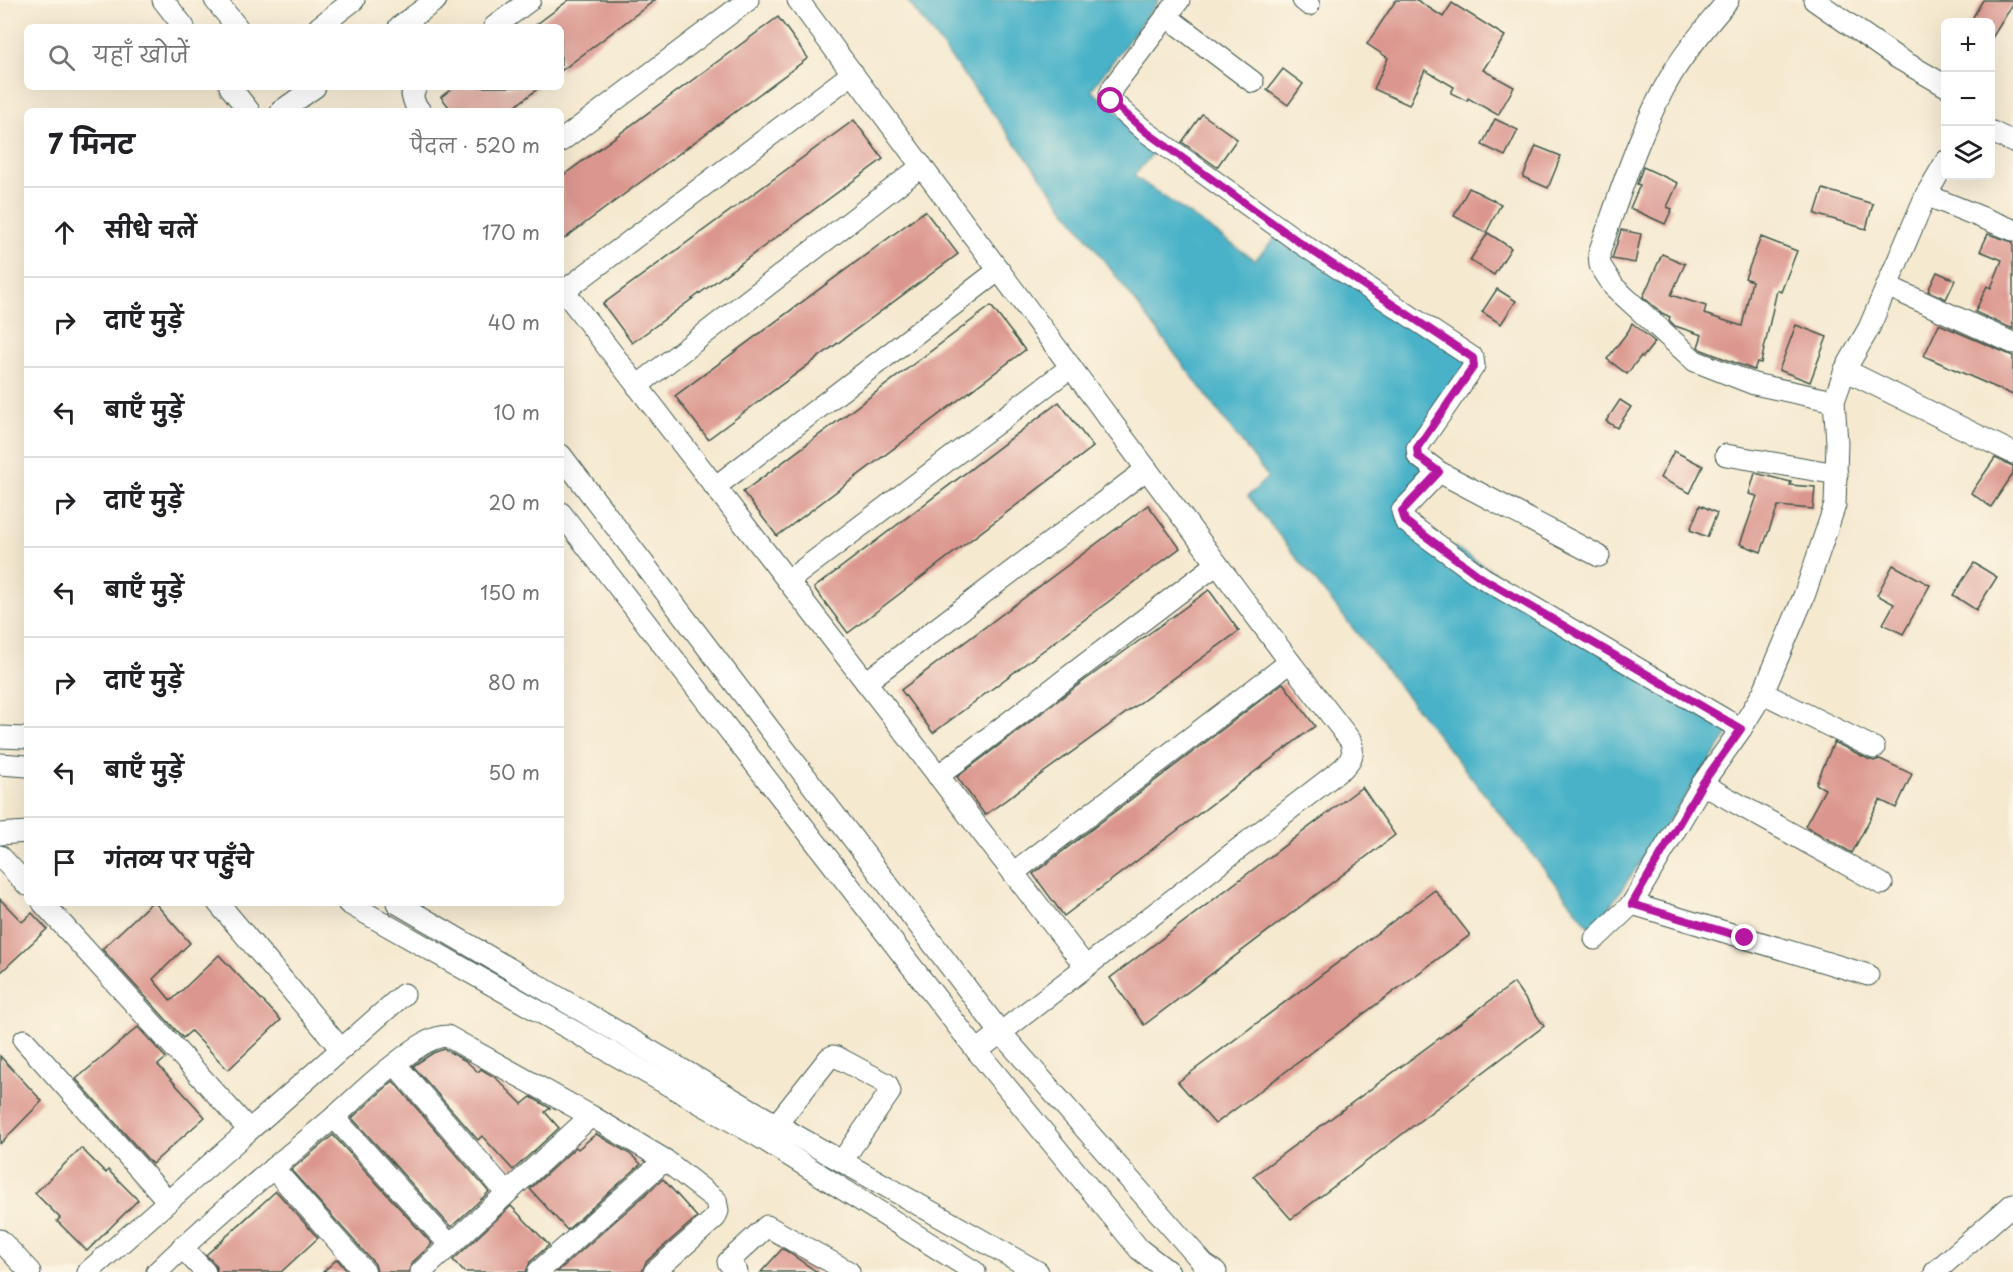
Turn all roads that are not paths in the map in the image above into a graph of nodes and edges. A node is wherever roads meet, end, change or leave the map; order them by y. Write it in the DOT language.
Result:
graph roads {
  1 [pos="164,0"];
  2 [pos="215,0"];
  3 [pos="354,0"];
  4 [pos="436,0"];
  5 [pos="530,0"];
  6 [pos="748,0"];
  7 [pos="798,0"];
  8 [pos="1728,0"];
  9 [pos="1814,0"];
  10 [pos="1172,8"];
  11 [pos="182,24"];
  12 [pos="235,24"];
  13 [pos="323,24"];
  14 [pos="403,24"];
  15 [pos="498,24"];
  16 [pos="853,73"];
  17 [pos="1253,82"];
  18 [pos="1941,83"];
  19 [pos="232,90"];
  20 [pos="310,90"];
  21 [pos="414,90"];
  22 [pos="290,103"];
  23 [pos="247,108"];
  24 [pos="418,108"];
  25 [pos="1995,133"];
  26 [pos="564,139"];
  27 [pos="2013,142"];
  28 [pos="921,166"];
  29 [pos="1941,169"];
  30 [pos="1926,195"];
  31 [pos="2013,230"];
  32 [pos="999,270"];
  33 [pos="1887,286"];
  34 [pos="564,288"];
  35 [pos="564,292"];
  36 [pos="2013,343"];
  37 [pos="1071,367"];
  38 [pos="1845,370"];
  39 [pos="637,386"];
  40 [pos="1834,401"];
  41 [pos="2013,453"];
  42 [pos="1726,455"];
  43 [pos="564,459"];
  44 [pos="1147,469"];
  45 [pos="1439,472"];
  46 [pos="1837,474"];
  47 [pos="715,487"];
  48 [pos="564,517"];
  49 [pos="1599,556"];
  50 [pos="1218,564"];
  51 [pos="788,581"];
  52 [pos="1290,662"];
  53 [pos="866,682"];
  54 [pos="1762,693"];
  55 [pos="1741,729"];
  56 [pos="0,737"];
  57 [pos="24,738"];
  58 [pos="1874,748"];
  59 [pos="0,764"];
  60 [pos="24,766"];
  61 [pos="938,776"];
  62 [pos="1702,784"];
  63 [pos="24,832"];
  64 [pos="0,834"];
  65 [pos="0,856"];
  66 [pos="1013,873"];
  67 [pos="24,882"];
  68 [pos="1882,884"];
  69 [pos="1632,904"];
  70 [pos="46,906"];
  71 [pos="221,906"];
  72 [pos="354,906"];
  73 [pos="402,906"];
  74 [pos="1595,939"];
  75 [pos="1085,966"];
  76 [pos="1868,975"];
  77 [pos="404,994"];
  78 [pos="1000,1032"];
  79 [pos="24,1040"];
  80 [pos="342,1049"];
  81 [pos="977,1051"];
  82 [pos="395,1064"];
  83 [pos="591,1116"];
  84 [pos="334,1117"];
  85 [pos="249,1130"];
  86 [pos="770,1132"];
  87 [pos="665,1160"];
  88 [pos="842,1161"];
  89 [pos="273,1168"];
  90 [pos="507,1193"];
  91 [pos="168,1201"];
  92 [pos="2013,1204"];
  93 [pos="0,1239"];
  94 [pos="450,1245"];
  95 [pos="182,1247"];
  96 [pos="30,1272"];
  97 [pos="88,1272"];
  98 [pos="158,1272"];
  99 [pos="205,1272"];
  100 [pos="365,1272"];
  101 [pos="421,1272"];
  102 [pos="538,1272"];
  103 [pos="654,1272"];
  104 [pos="737,1272"];
  105 [pos="849,1272"];
  106 [pos="975,1272"];
  107 [pos="1038,1272"];
  108 [pos="1169,1272"];
  109 [pos="1216,1272"];
  110 [pos="1935,1272"];
  1 -- 11 [label="street"];
  2 -- 12 [label="street"];
  3 -- 13 [label="street"];
  4 -- 14 [label="street"];
  5 -- 15 [label="street"];
  6 -- 26 [label="street"];
  7 -- 16 [label="street"];
  8 -- 40 [label="street"];
  9 -- 18 [label="street"];
  10 -- 17 [label="street"];
  10 -- 45 [label="street"];
  16 -- 28 [label="street"];
  16 -- 34 [label="street"];
  19 -- 23 [label="street"];
  20 -- 22 [label="street"];
  21 -- 24 [label="street"];
  25 -- 27 [label="street"];
  28 -- 32 [label="street"];
  28 -- 39 [label="street"];
  29 -- 30 [label="street"];
  30 -- 31 [label="street"];
  30 -- 33 [label="street"];
  32 -- 37 [label="street"];
  32 -- 47 [label="street"];
  33 -- 36 [label="street"];
  33 -- 38 [label="street"];
  35 -- 39 [label="street"];
  37 -- 44 [label="street"];
  37 -- 51 [label="street"];
  38 -- 40 [label="street"];
  38 -- 41 [label="street"];
  39 -- 47 [label="street"];
  40 -- 46 [label="street"];
  42 -- 46 [label="street"];
  43 -- 78 [label="street"];
  44 -- 50 [label="street"];
  44 -- 53 [label="street"];
  45 -- 49 [label="street"];
  45 -- 55 [label="street"];
  46 -- 54 [label="street"];
  47 -- 51 [label="street"];
  48 -- 81 [label="street"];
  50 -- 52 [label="street"];
  50 -- 61 [label="street"];
  51 -- 53 [label="street"];
  52 -- 66 [label="street"];
  52 -- 75 [label="street"];
  53 -- 61 [label="street"];
  54 -- 55 [label="street"];
  54 -- 58 [label="street"];
  55 -- 62 [label="street"];
  56 -- 57 [label="street"];
  59 -- 60 [label="street"];
  61 -- 66 [label="street"];
  62 -- 68 [label="street"];
  62 -- 69 [label="street"];
  63 -- 64 [label="street"];
  65 -- 67 [label="street"];
  66 -- 75 [label="street"];
  69 -- 74 [label="street"];
  69 -- 76 [label="street"];
  70 -- 85 [label="street"];
  71 -- 80 [label="street"];
  72 -- 86 [label="street"];
  73 -- 86 [label="street"];
  75 -- 78 [label="street"];
  77 -- 80 [label="street"];
  78 -- 81 [label="street"];
  78 -- 109 [label="street"];
  79 -- 91 [label="street"];
  80 -- 85 [label="street"];
  81 -- 108 [label="street"];
  82 -- 83 [label="street"];
  82 -- 84 [label="street"];
  82 -- 90 [label="street"];
  83 -- 87 [label="street"];
  83 -- 90 [label="street"];
  84 -- 89 [label="street"];
  84 -- 94 [label="street"];
  85 -- 91 [label="street"];
  86 -- 88 [label="street"];
  86 -- 88 [label="street"];
  86 -- 106 [label="street"];
  87 -- 102 [label="street"];
  87 -- 103 [label="street"];
  88 -- 107 [label="street"];
  89 -- 95 [label="street"];
  89 -- 100 [label="street"];
  90 -- 94 [label="street"];
  91 -- 97 [label="street"];
  92 -- 110 [label="street"];
  93 -- 96 [label="street"];
  94 -- 101 [label="street"];
  95 -- 98 [label="street"];
  95 -- 99 [label="street"];
  104 -- 105 [label="street"];
}
